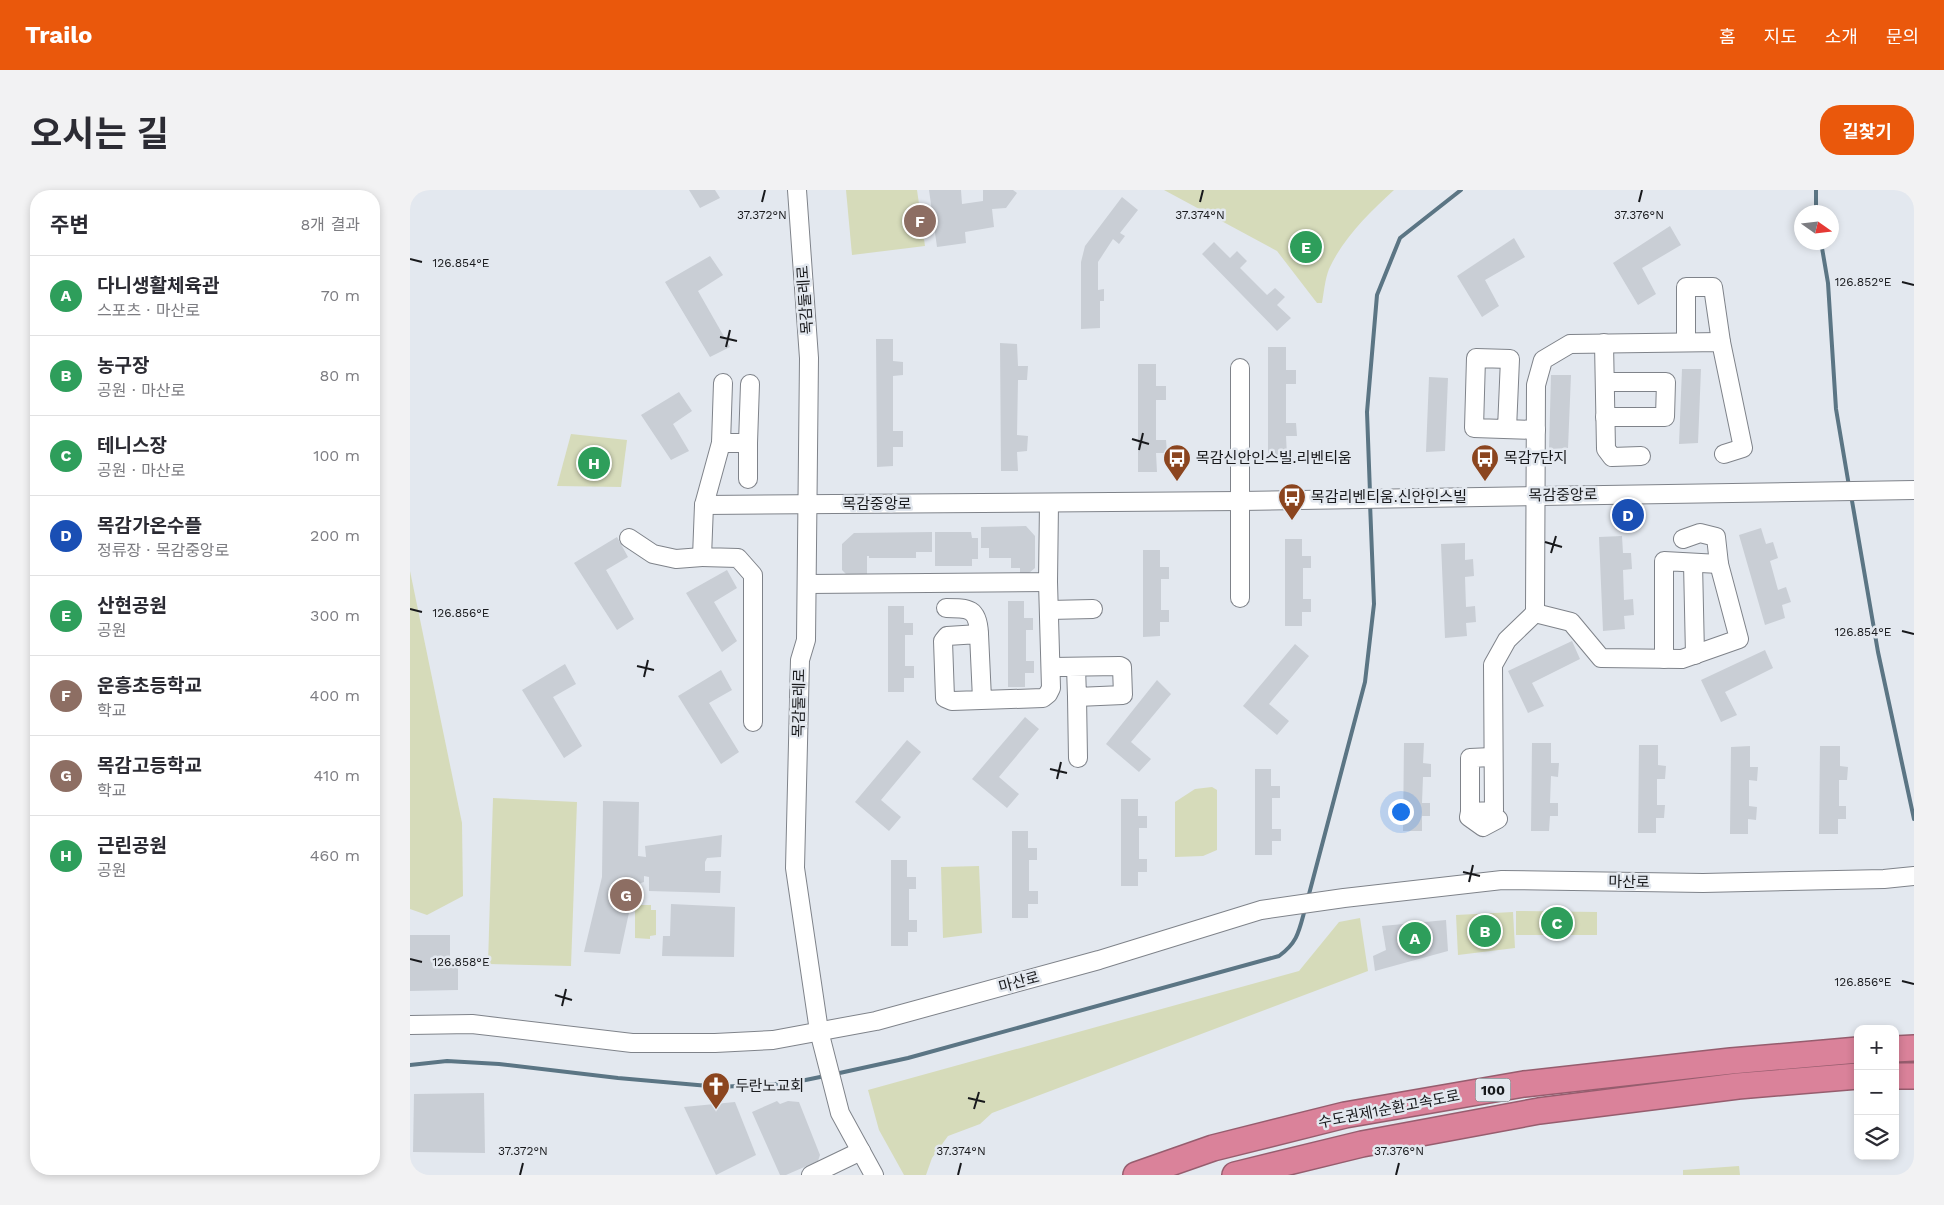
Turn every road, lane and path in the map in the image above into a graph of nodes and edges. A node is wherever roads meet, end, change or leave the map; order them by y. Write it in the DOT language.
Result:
graph roads {
  1 [pos="796,190"];
  2 [pos="1686,342"];
  3 [pos="1721,342"];
  4 [pos="1604,343"];
  5 [pos="1240,368"];
  6 [pos="1605,382"];
  7 [pos="723,383"];
  8 [pos="750,384"];
  9 [pos="1605,417"];
  10 [pos="1507,429"];
  11 [pos="1536,430"];
  12 [pos="721,443"];
  13 [pos="748,444"];
  14 [pos="1724,454"];
  15 [pos="1641,456"];
  16 [pos="748,480"];
  17 [pos="1913,490"];
  18 [pos="1535,496"];
  19 [pos="1240,501"];
  20 [pos="1050,503"];
  21 [pos="704,505"];
  22 [pos="808,505"];
  23 [pos="629,538"];
  24 [pos="1683,539"];
  25 [pos="702,557"];
  26 [pos="1693,563"];
  27 [pos="1719,564"];
  28 [pos="1048,582"];
  29 [pos="808,584"];
  30 [pos="1240,598"];
  31 [pos="946,608"];
  32 [pos="1093,609"];
  33 [pos="1049,610"];
  34 [pos="1535,613"];
  35 [pos="979,634"];
  36 [pos="1694,655"];
  37 [pos="1664,659"];
  38 [pos="1051,667"];
  39 [pos="1076,667"];
  40 [pos="1077,697"];
  41 [pos="982,700"];
  42 [pos="753,722"];
  43 [pos="1492,757"];
  44 [pos="1078,758"];
  45 [pos="1470,812"];
  46 [pos="1498,819"];
  47 [pos="1914,876"];
  48 [pos="410,1024"];
  49 [pos="819,1031"];
  50 [pos="1914,1048"];
  51 [pos="1899,1049"];
  52 [pos="1854,1050"];
  53 [pos="1854,1076"];
  54 [pos="1899,1076"];
  55 [pos="1914,1076"];
  56 [pos="861,1151"];
  57 [pos="811,1175"];
  58 [pos="874,1175"];
  59 [pos="1136,1175"];
  60 [pos="1235,1175"];
  1 -- 22 [label="street, 목감둘레로"];
  2 -- 3 [label="street"];
  2 -- 3 [label="street"];
  2 -- 4 [label="street"];
  3 -- 14 [label="street"];
  4 -- 6 [label="street"];
  4 -- 11 [label="street"];
  5 -- 19 [label="street"];
  6 -- 9 [label="street"];
  6 -- 9 [label="street"];
  7 -- 12 [label="street"];
  8 -- 13 [label="street"];
  9 -- 15 [label="street"];
  10 -- 11 [label="street"];
  11 -- 18 [label="street"];
  12 -- 13 [label="street"];
  12 -- 21 [label="street"];
  13 -- 16 [label="street"];
  17 -- 18 [label="street, 목감중앙로"];
  18 -- 19 [label="street, 목감중앙로"];
  18 -- 34 [label="street"];
  19 -- 20 [label="street, 목감중앙로"];
  19 -- 30 [label="street"];
  20 -- 22 [label="street, 목감중앙로"];
  20 -- 28 [label="street"];
  21 -- 22 [label="street, 목감중앙로"];
  21 -- 25 [label="street"];
  22 -- 29 [label="street, 목감둘레로"];
  23 -- 25 [label="street"];
  24 -- 27 [label="street"];
  25 -- 42 [label="street"];
  26 -- 27 [label="street"];
  26 -- 36 [label="street"];
  26 -- 37 [label="street"];
  27 -- 36 [label="street"];
  28 -- 29 [label="street"];
  28 -- 33 [label="street"];
  29 -- 49 [label="street, 목감둘레로"];
  31 -- 35 [label="street"];
  32 -- 33 [label="street"];
  33 -- 38 [label="street"];
  34 -- 37 [label="street"];
  34 -- 43 [label="street"];
  35 -- 41 [label="street"];
  35 -- 41 [label="street"];
  36 -- 37 [label="street"];
  38 -- 39 [label="street"];
  38 -- 41 [label="street"];
  39 -- 40 [label="street"];
  39 -- 40 [label="street"];
  40 -- 44 [label="street"];
  43 -- 45 [label="street"];
  43 -- 45 [label="street"];
  45 -- 46 [label="street"];
  47 -- 49 [label="street, 마산로"];
  48 -- 49 [label="street, 마산로"];
  49 -- 56 [label="street, 목감둘레로"];
  50 -- 51 [label="highway"];
  52 -- 59 [label="highway, 수도권제1순환고속도로 / 100"];
  53 -- 60 [label="highway, 수도권제1순환고속도로 / 100"];
  54 -- 55 [label="highway"];
  56 -- 57 [label="street"];
  56 -- 58 [label="street, 목감둘레로"];
}
